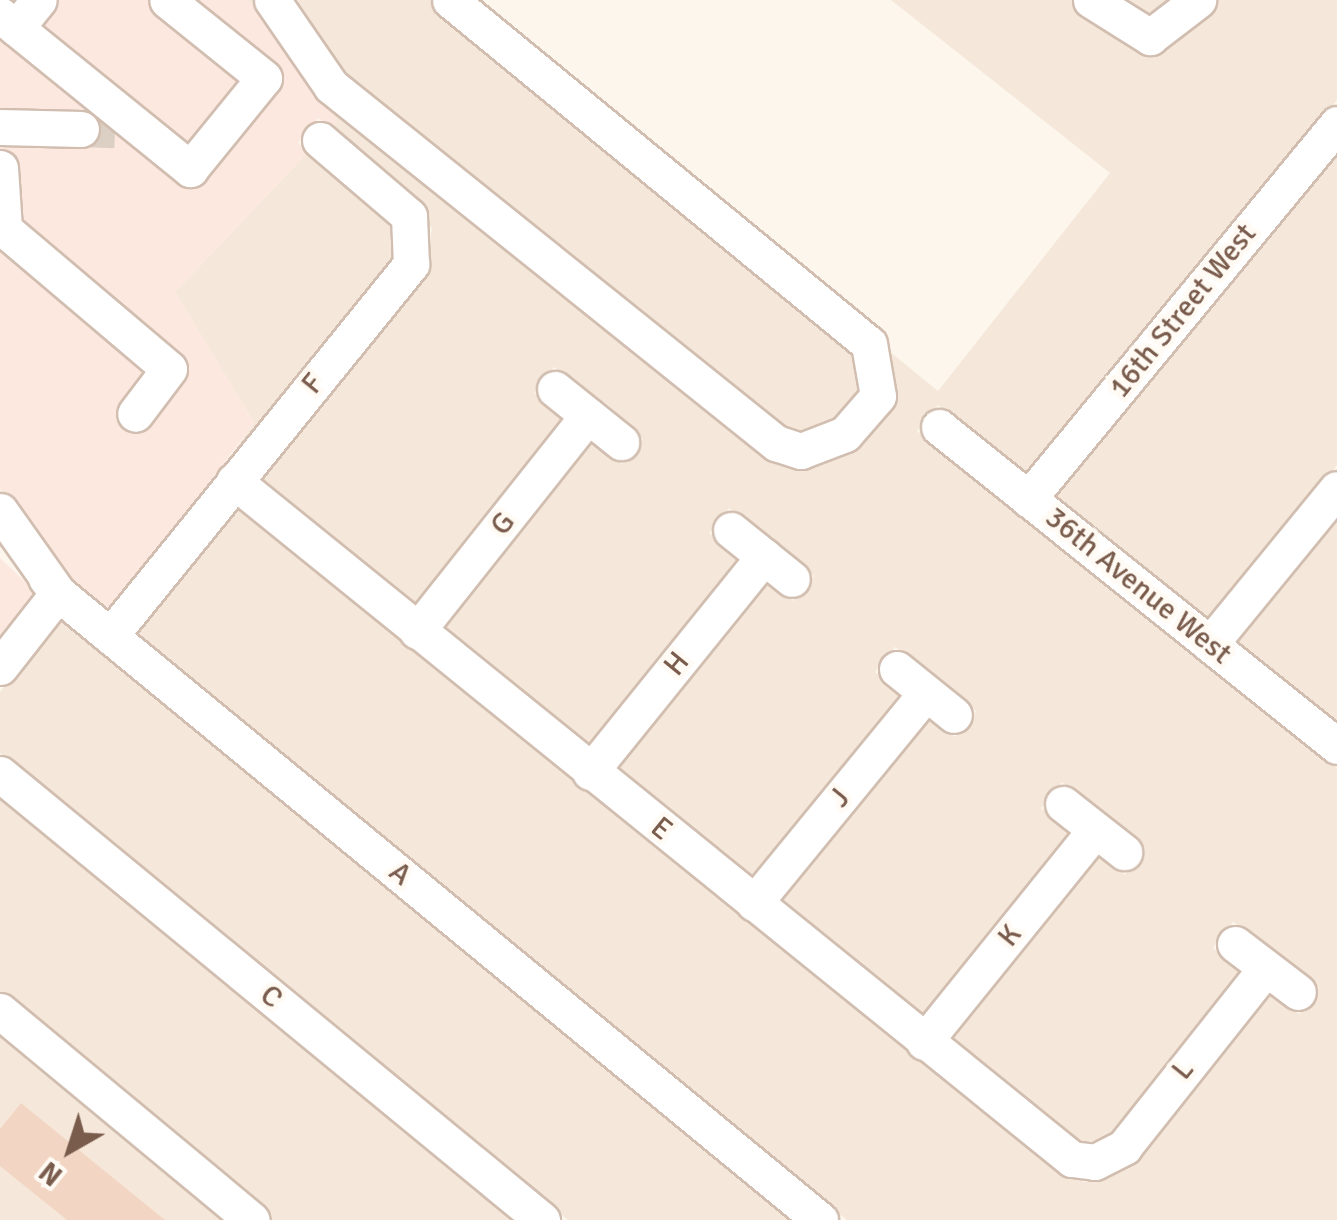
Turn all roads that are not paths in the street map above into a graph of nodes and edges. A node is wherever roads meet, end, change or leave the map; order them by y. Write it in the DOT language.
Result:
graph roads {
  1 [pos="167,0"];
  2 [pos="450,0"];
  3 [pos="1091,0"];
  4 [pos="1198,0"];
  5 [pos="276,2"];
  6 [pos="18,14"];
  7 [pos="1337,124"];
  8 [pos="0,127"];
  9 [pos="112,130"];
  10 [pos="320,140"];
  11 [pos="0,168"];
  12 [pos="556,389"];
  13 [pos="135,414"];
  14 [pos="588,415"];
  15 [pos="939,427"];
  16 [pos="621,442"];
  17 [pos="234,482"];
  18 [pos="1337,488"];
  19 [pos="1028,499"];
  20 [pos="0,511"];
  21 [pos="730,530"];
  22 [pos="0,537"];
  23 [pos="764,556"];
  24 [pos="792,579"];
  25 [pos="58,593"];
  26 [pos="417,631"];
  27 [pos="110,636"];
  28 [pos="1210,644"];
  29 [pos="0,667"];
  30 [pos="897,669"];
  31 [pos="926,692"];
  32 [pos="954,715"];
  33 [pos="1337,746"];
  34 [pos="590,772"];
  35 [pos="0,774"];
  36 [pos="1063,804"];
  37 [pos="1095,830"];
  38 [pos="1124,852"];
  39 [pos="754,903"];
  40 [pos="1235,944"];
  41 [pos="1266,968"];
  42 [pos="1298,992"];
  43 [pos="0,1011"];
  44 [pos="924,1042"];
  45 [pos="1095,1162"];
  46 [pos="252,1220"];
  47 [pos="542,1220"];
  48 [pos="820,1220"];
  1 -- 9 [label="street"];
  2 -- 5 [label="street"];
  3 -- 4 [label="street"];
  6 -- 9 [label="street"];
  7 -- 19 [label="street, 16th Street West"];
  8 -- 9 [label="street"];
  10 -- 17 [label="street, F"];
  11 -- 13 [label="street"];
  12 -- 14 [label="street"];
  14 -- 16 [label="street"];
  14 -- 26 [label="street, G"];
  15 -- 19 [label="street, 36th Avenue West"];
  17 -- 26 [label="street, E"];
  17 -- 27 [label="street, F"];
  18 -- 28 [label="street"];
  19 -- 28 [label="street, 36th Avenue West"];
  20 -- 25 [label="street, A"];
  21 -- 23 [label="street"];
  22 -- 25 [label="street"];
  23 -- 24 [label="street"];
  23 -- 34 [label="street, H"];
  25 -- 27 [label="street, A"];
  25 -- 29 [label="street"];
  26 -- 34 [label="street, E"];
  27 -- 48 [label="street, A"];
  28 -- 33 [label="street, 36th Avenue West"];
  30 -- 31 [label="street"];
  31 -- 32 [label="street"];
  31 -- 39 [label="street, J"];
  34 -- 39 [label="street, E"];
  35 -- 47 [label="street, C"];
  36 -- 37 [label="street"];
  37 -- 38 [label="street"];
  37 -- 44 [label="street, K"];
  39 -- 44 [label="street, E"];
  40 -- 41 [label="street"];
  41 -- 42 [label="street"];
  41 -- 45 [label="street, L"];
  43 -- 46 [label="street"];
  44 -- 45 [label="street, E"];
}
